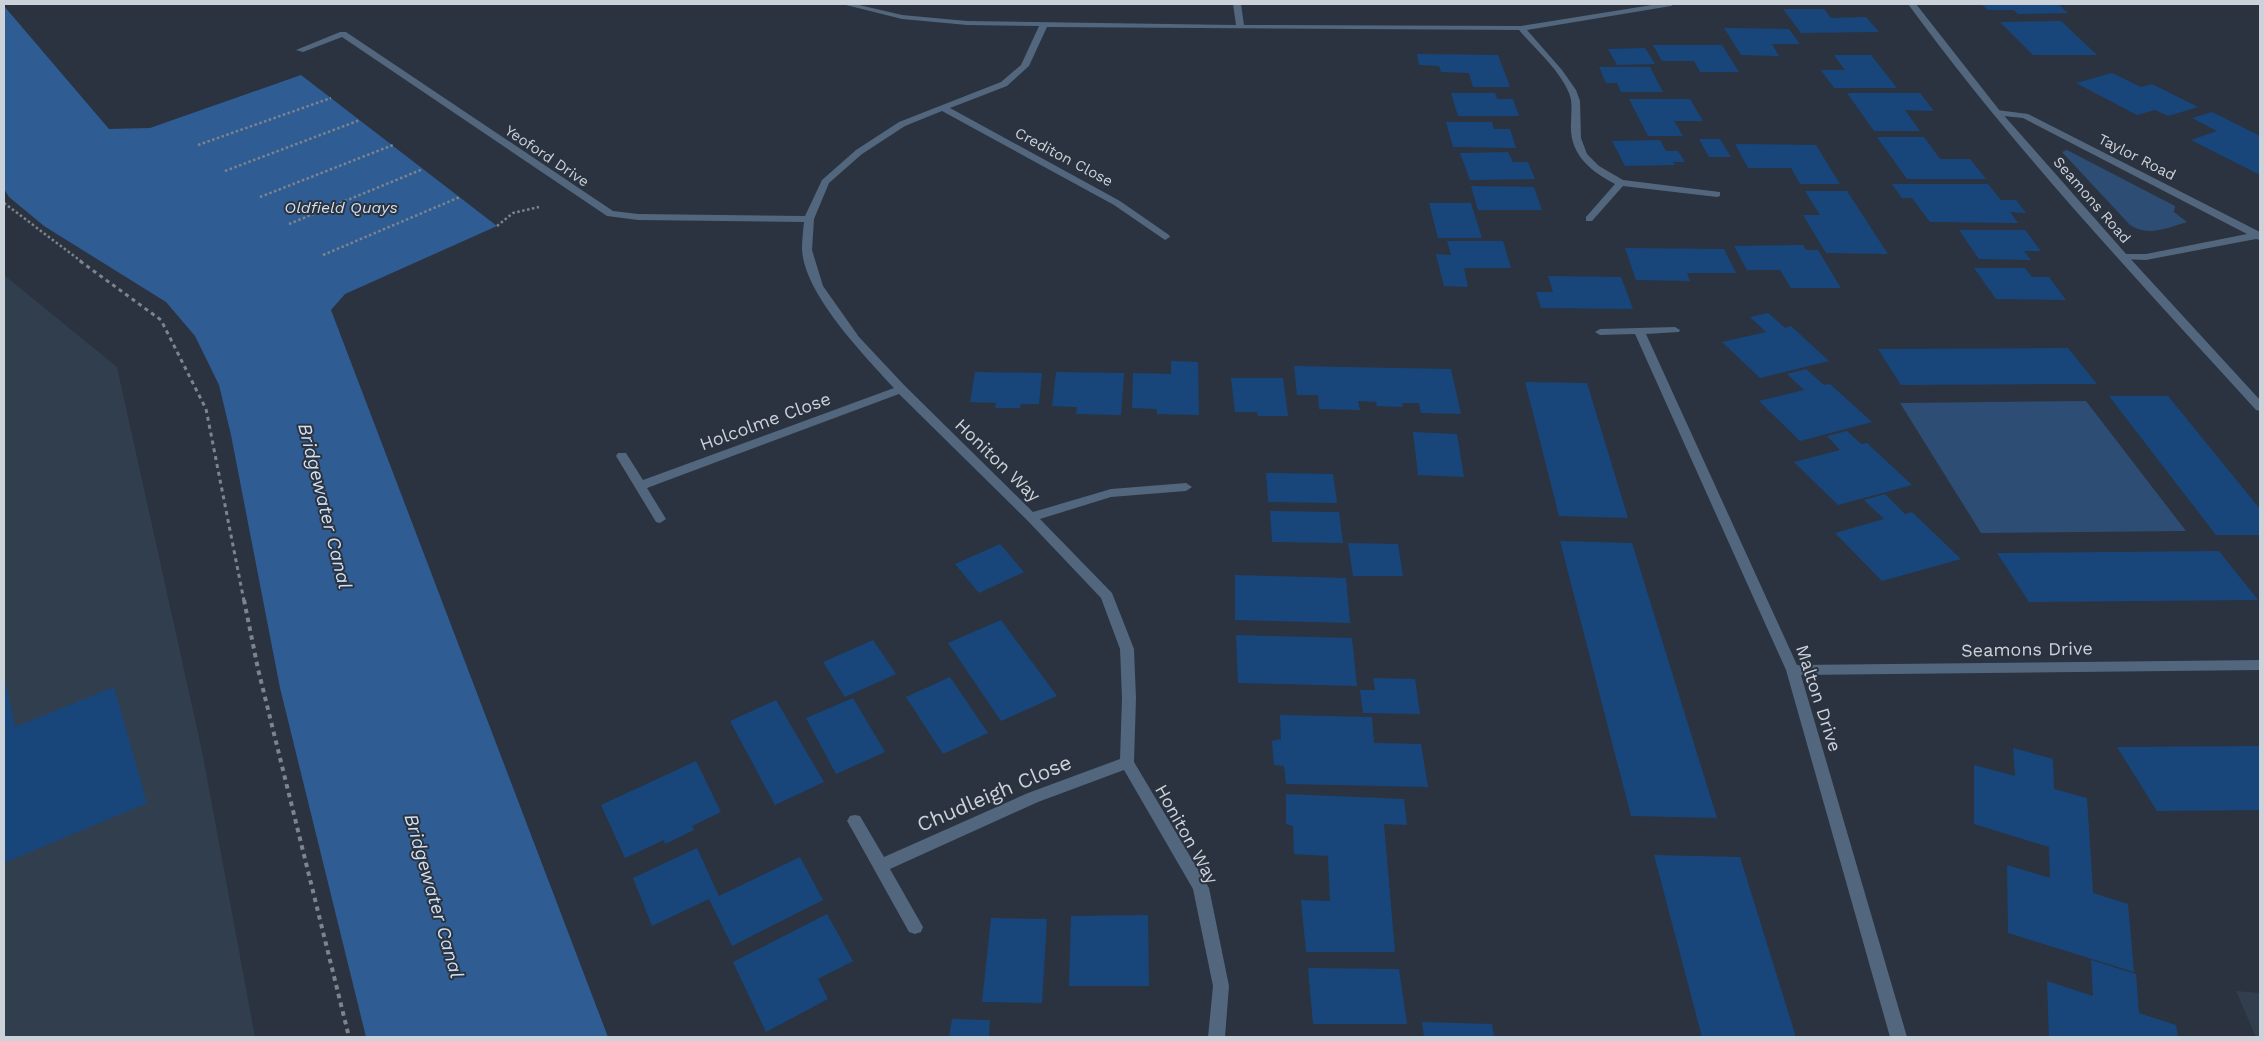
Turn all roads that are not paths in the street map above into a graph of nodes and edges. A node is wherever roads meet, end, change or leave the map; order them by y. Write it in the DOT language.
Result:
graph roads {
  1 [pos="846,4"];
  2 [pos="1238,4"];
  3 [pos="1672,4"];
  4 [pos="1912,4"];
  5 [pos="1646,6"];
  6 [pos="1044,25"];
  7 [pos="1240,27"];
  8 [pos="1521,28"];
  9 [pos="300,50"];
  10 [pos="944,109"];
  11 [pos="1997,113"];
  12 [pos="1621,183"];
  13 [pos="1717,194"];
  14 [pos="809,219"];
  15 [pos="1589,219"];
  16 [pos="2259,236"];
  17 [pos="1166,237"];
  18 [pos="2123,257"];
  19 [pos="1675,330"];
  20 [pos="1638,331"];
  21 [pos="1600,332"];
  22 [pos="901,389"];
  23 [pos="2260,407"];
  24 [pos="622,456"];
  25 [pos="640,486"];
  26 [pos="1186,487"];
  27 [pos="1032,517"];
  28 [pos="660,519"];
  29 [pos="2260,665"];
  30 [pos="1793,670"];
  31 [pos="1127,763"];
  32 [pos="855,821"];
  33 [pos="880,866"];
  34 [pos="915,927"];
  35 [pos="1217,1037"];
  36 [pos="1899,1037"];
  1 -- 6 [label="street"];
  2 -- 7 [label="street"];
  3 -- 5 [label="street"];
  4 -- 11 [label="street, Seamons Road"];
  5 -- 8 [label="street"];
  6 -- 7 [label="street"];
  6 -- 10 [label="street, Honiton Way"];
  7 -- 8 [label="street"];
  8 -- 12 [label="street"];
  9 -- 14 [label="street, Yeoford Drive"];
  10 -- 14 [label="street, Honiton Way"];
  10 -- 17 [label="street, Crediton Close"];
  11 -- 16 [label="street, Taylor Road"];
  11 -- 18 [label="street, Seamons Road"];
  12 -- 13 [label="street"];
  12 -- 15 [label="street"];
  14 -- 22 [label="street, Honiton Way"];
  16 -- 18 [label="street"];
  18 -- 23 [label="street, Seamons Road"];
  19 -- 20 [label="street"];
  20 -- 21 [label="street"];
  20 -- 30 [label="street, Malton Drive"];
  22 -- 25 [label="street, Holcolme Close"];
  22 -- 27 [label="street, Honiton Way"];
  24 -- 25 [label="street"];
  25 -- 28 [label="street"];
  26 -- 27 [label="street"];
  27 -- 31 [label="street, Honiton Way"];
  29 -- 30 [label="street, Seamons Drive"];
  30 -- 36 [label="street, Malton Drive"];
  31 -- 33 [label="street, Chudleigh Close"];
  31 -- 35 [label="street, Honiton Way"];
  32 -- 33 [label="street"];
  33 -- 34 [label="street"];
}
